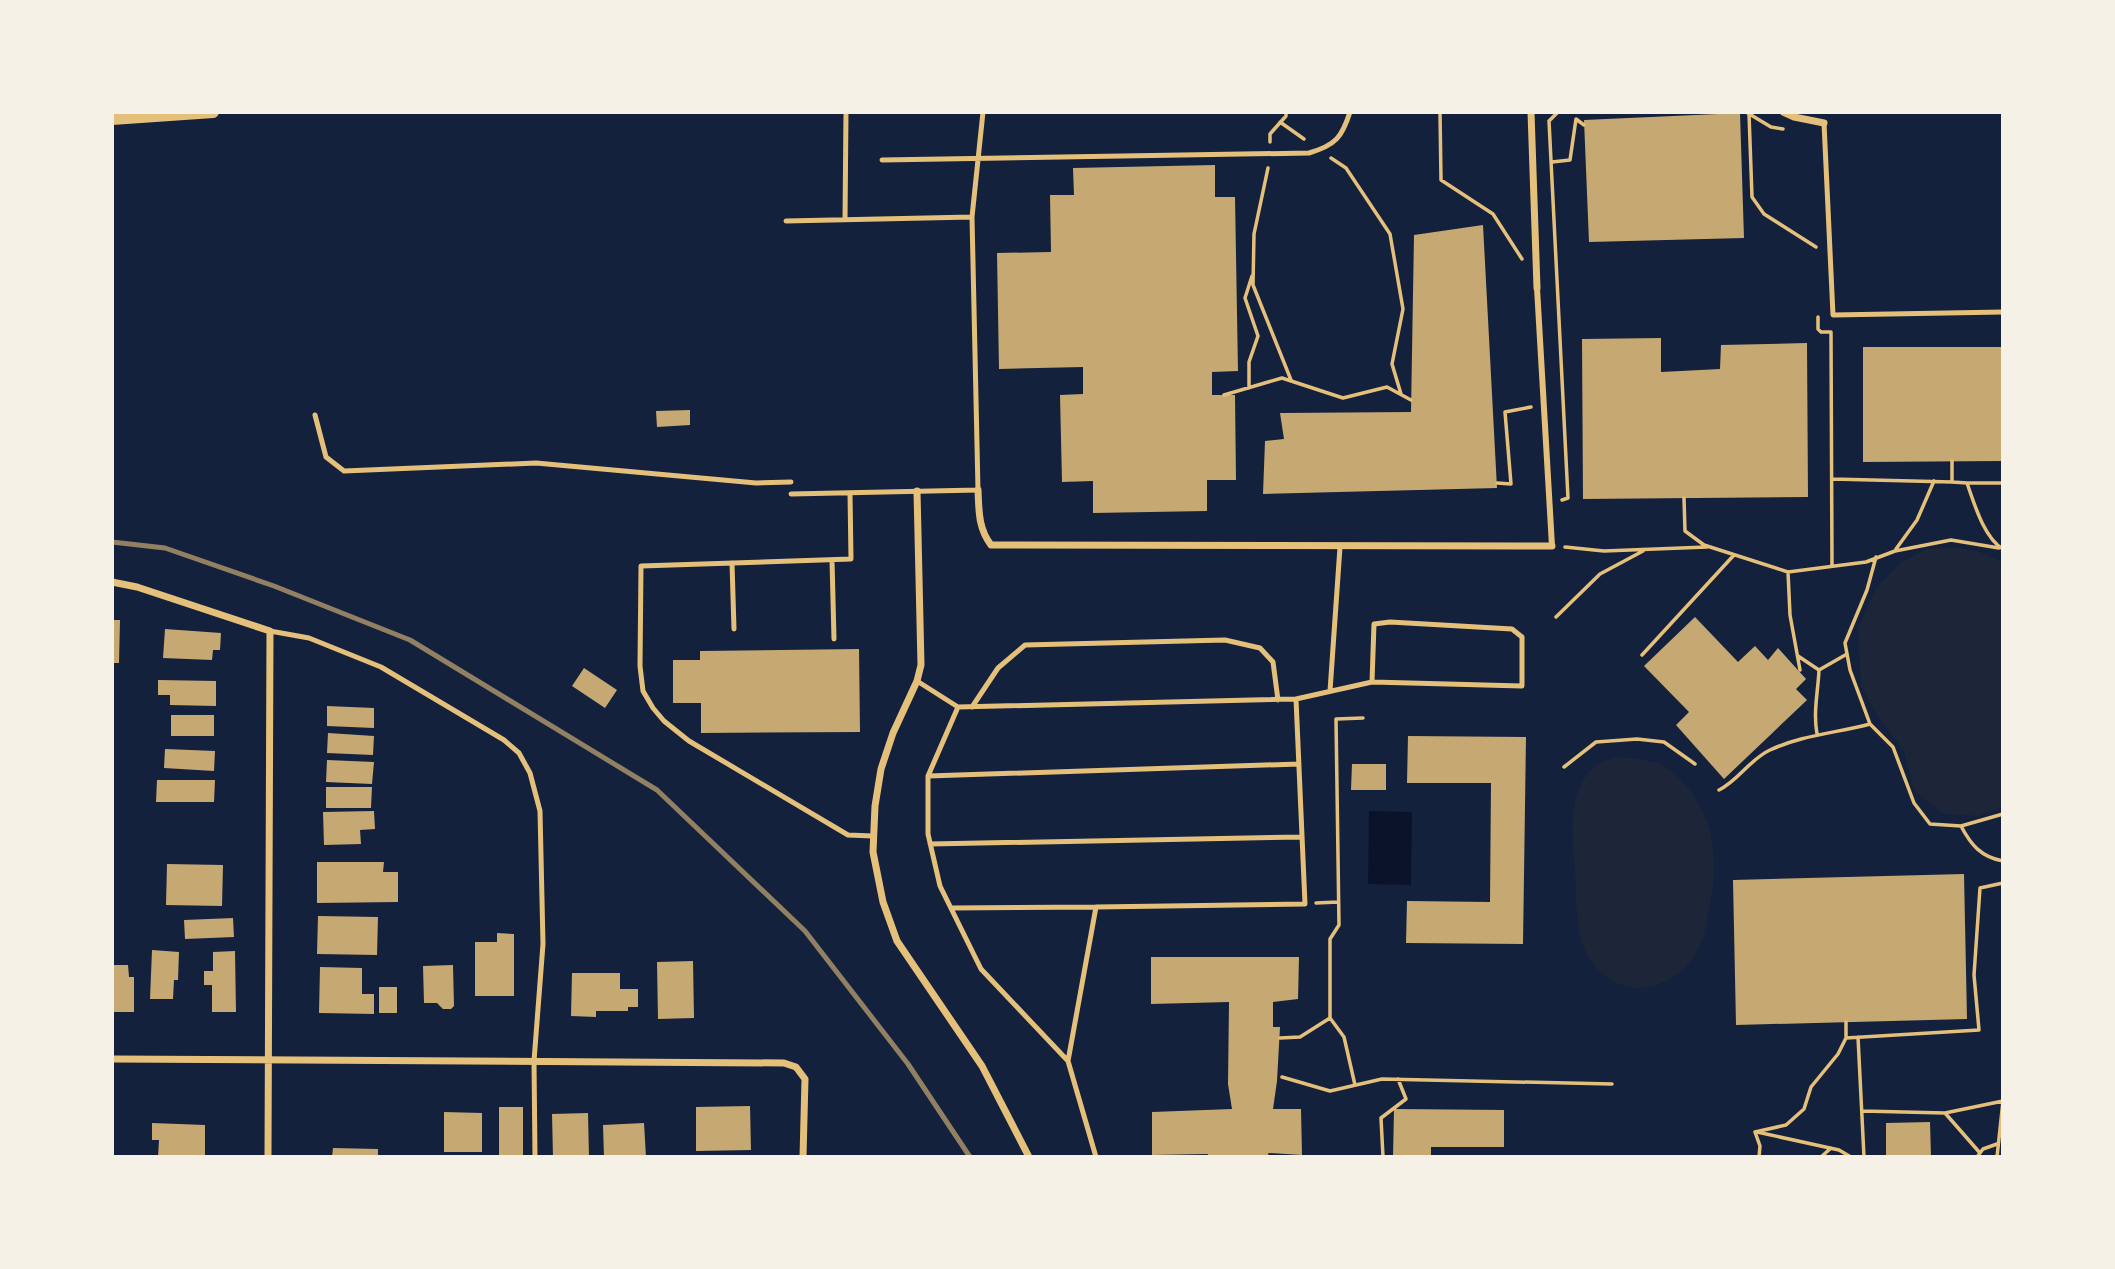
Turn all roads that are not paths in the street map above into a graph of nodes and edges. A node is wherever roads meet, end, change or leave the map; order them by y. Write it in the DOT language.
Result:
graph roads {
  1 [pos="213,112"];
  2 [pos="846,112"];
  3 [pos="983,112"];
  4 [pos="1350,112"];
  5 [pos="1531,112"];
  6 [pos="1783,112"];
  7 [pos="112,119"];
  8 [pos="1824,123"];
  9 [pos="882,160"];
  10 [pos="978,160"];
  11 [pos="972,217"];
  12 [pos="845,220"];
  13 [pos="786,221"];
  14 [pos="1537,288"];
  15 [pos="2003,312"];
  16 [pos="314,415"];
  17 [pos="791,482"];
  18 [pos="978,489"];
  19 [pos="917,491"];
  20 [pos="850,493"];
  21 [pos="791,494"];
  22 [pos="1552,546"];
  23 [pos="1340,547"];
  24 [pos="832,560"];
  25 [pos="732,563"];
  26 [pos="112,582"];
  27 [pos="734,629"];
  28 [pos="270,631"];
  29 [pos="834,639"];
  30 [pos="917,681"];
  31 [pos="1371,682"];
  32 [pos="1330,691"];
  33 [pos="1296,699"];
  34 [pos="1278,700"];
  35 [pos="958,707"];
  36 [pos="972,707"];
  37 [pos="1299,764"];
  38 [pos="928,776"];
  39 [pos="873,836"];
  40 [pos="1302,837"];
  41 [pos="930,844"];
  42 [pos="1096,907"];
  43 [pos="951,908"];
  44 [pos="112,1059"];
  45 [pos="268,1060"];
  46 [pos="534,1061"];
  47 [pos="1068,1061"];
  48 [pos="268,1157"];
  49 [pos="535,1157"];
  50 [pos="803,1157"];
  51 [pos="1029,1157"];
  52 [pos="1096,1157"];
  1 -- 7 [label="street"];
  2 -- 12 [label="lane"];
  3 -- 10 [label="lane"];
  4 -- 10 [label="lane"];
  5 -- 14 [label="street"];
  6 -- 8 [label="street"];
  8 -- 15 [label="lane"];
  9 -- 10 [label="lane"];
  10 -- 11 [label="lane"];
  11 -- 12 [label="lane"];
  11 -- 18 [label="lane"];
  12 -- 13 [label="lane"];
  14 -- 22 [label="street"];
  16 -- 17 [label="lane"];
  18 -- 19 [label="lane"];
  18 -- 23 [label="street"];
  19 -- 20 [label="lane"];
  19 -- 30 [label="street"];
  20 -- 21 [label="lane"];
  20 -- 24 [label="lane"];
  22 -- 23 [label="street"];
  23 -- 32 [label="lane"];
  24 -- 25 [label="lane"];
  24 -- 29 [label="lane"];
  25 -- 27 [label="lane"];
  25 -- 39 [label="lane"];
  26 -- 28 [label="street"];
  28 -- 45 [label="street"];
  28 -- 46 [label="lane"];
  30 -- 35 [label="lane"];
  30 -- 39 [label="street"];
  31 -- 31 [label="lane"];
  31 -- 32 [label="lane"];
  32 -- 33 [label="lane"];
  33 -- 34 [label="lane"];
  33 -- 37 [label="lane"];
  34 -- 36 [label="lane"];
  34 -- 36 [label="lane"];
  35 -- 36 [label="lane"];
  35 -- 38 [label="lane"];
  37 -- 38 [label="lane"];
  37 -- 40 [label="lane"];
  38 -- 41 [label="lane"];
  39 -- 51 [label="street"];
  40 -- 41 [label="lane"];
  40 -- 42 [label="lane"];
  41 -- 43 [label="lane"];
  42 -- 43 [label="lane"];
  42 -- 47 [label="lane"];
  43 -- 47 [label="lane"];
  44 -- 45 [label="street"];
  45 -- 46 [label="street"];
  45 -- 48 [label="street"];
  46 -- 49 [label="lane"];
  46 -- 50 [label="street"];
  47 -- 52 [label="lane"];
}
